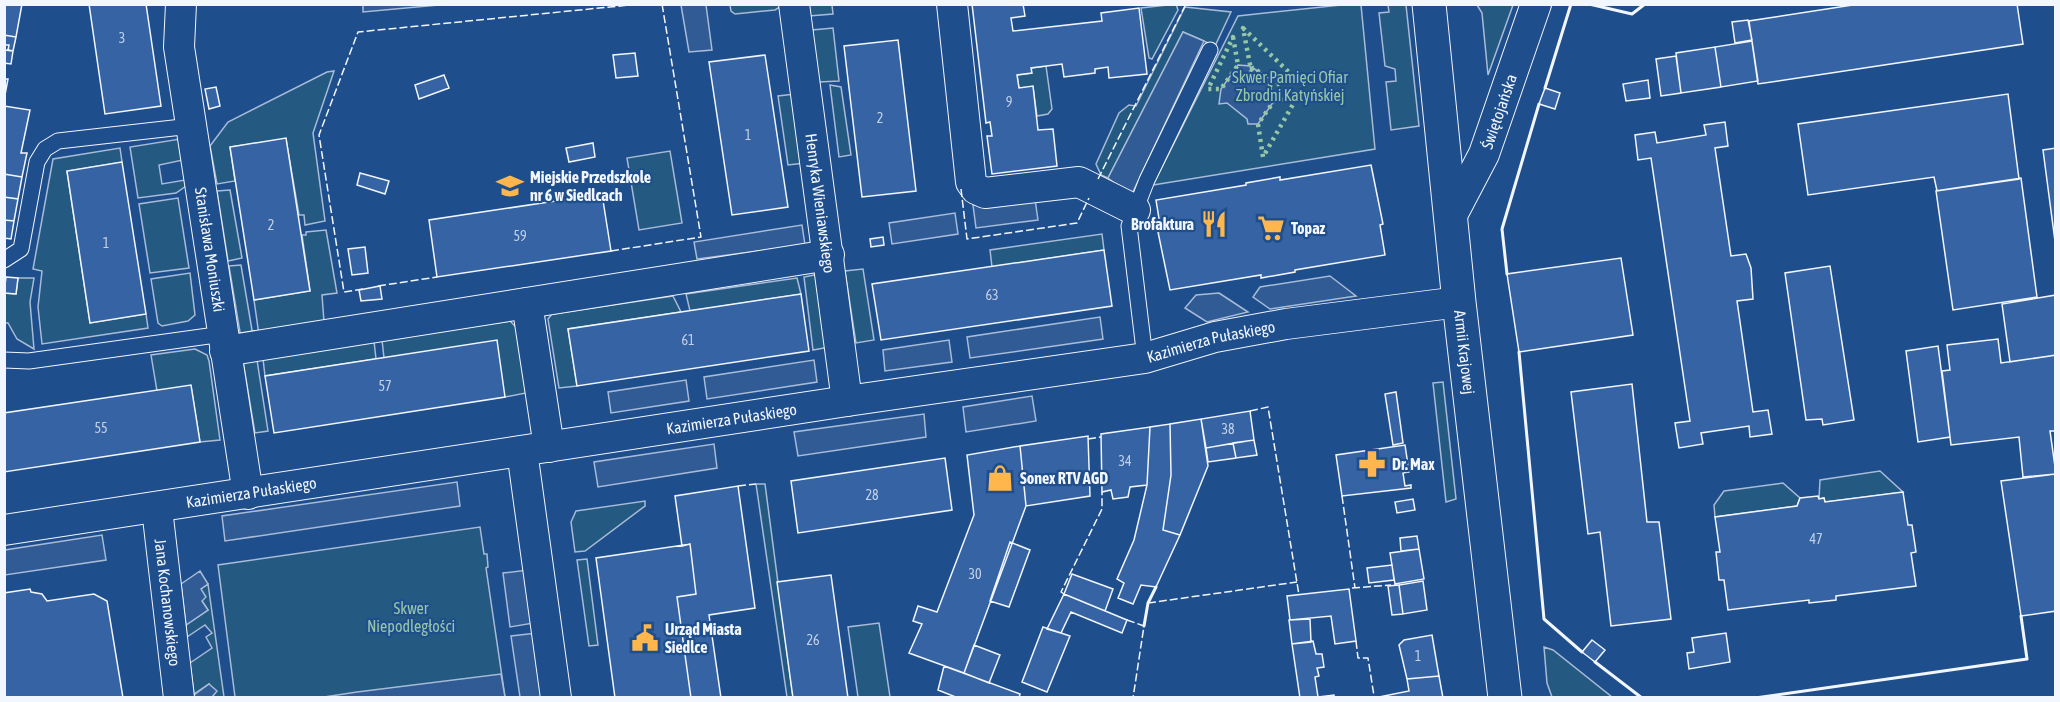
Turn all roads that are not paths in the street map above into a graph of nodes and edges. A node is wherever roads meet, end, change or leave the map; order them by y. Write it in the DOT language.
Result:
graph roads {
  1 [pos="181,4"];
  2 [pos="794,4"];
  3 [pos="952,4"];
  4 [pos="1429,4"];
  5 [pos="1536,4"];
  6 [pos="1210,50"];
  7 [pos="191,126"];
  8 [pos="1135,210"];
  9 [pos="1452,215"];
  10 [pos="829,255"];
  11 [pos="4,260"];
  12 [pos="1459,302"];
  13 [pos="527,303"];
  14 [pos="224,343"];
  15 [pos="1145,358"];
  16 [pos="4,360"];
  17 [pos="847,401"];
  18 [pos="535,449"];
  19 [pos="248,494"];
  20 [pos="157,509"];
  21 [pos="4,530"];
  22 [pos="179,698"];
  23 [pos="555,698"];
  24 [pos="1505,698"];
  1 -- 7 [label="street, Stanisława Moniuszki"];
  2 -- 10 [label="street, Henryka Wieniawskiego"];
  3 -- 8 [label="street"];
  4 -- 9 [label="street, Armii Krajowej"];
  5 -- 9 [label="street, Świętojańska"];
  6 -- 8 [label="lane"];
  7 -- 11 [label="lane"];
  7 -- 14 [label="street, Stanisława Moniuszki"];
  8 -- 15 [label="lane"];
  9 -- 12 [label="street, Armii Krajowej"];
  10 -- 13 [label="street"];
  10 -- 17 [label="street, Henryka Wieniawskiego"];
  12 -- 15 [label="street, Kazimierza Pułaskiego"];
  12 -- 24 [label="street, Armii Krajowej"];
  13 -- 14 [label="street"];
  13 -- 18 [label="street"];
  14 -- 16 [label="lane"];
  14 -- 19 [label="street, Stanisława Moniuszki"];
  15 -- 17 [label="street, Kazimierza Pułaskiego"];
  17 -- 18 [label="street, Kazimierza Pułaskiego"];
  18 -- 19 [label="street, Kazimierza Pułaskiego"];
  18 -- 23 [label="street"];
  19 -- 20 [label="street, Kazimierza Pułaskiego"];
  20 -- 21 [label="street, Kazimierza Pułaskiego"];
  20 -- 22 [label="street, Jana Kochanowskiego"];
}
